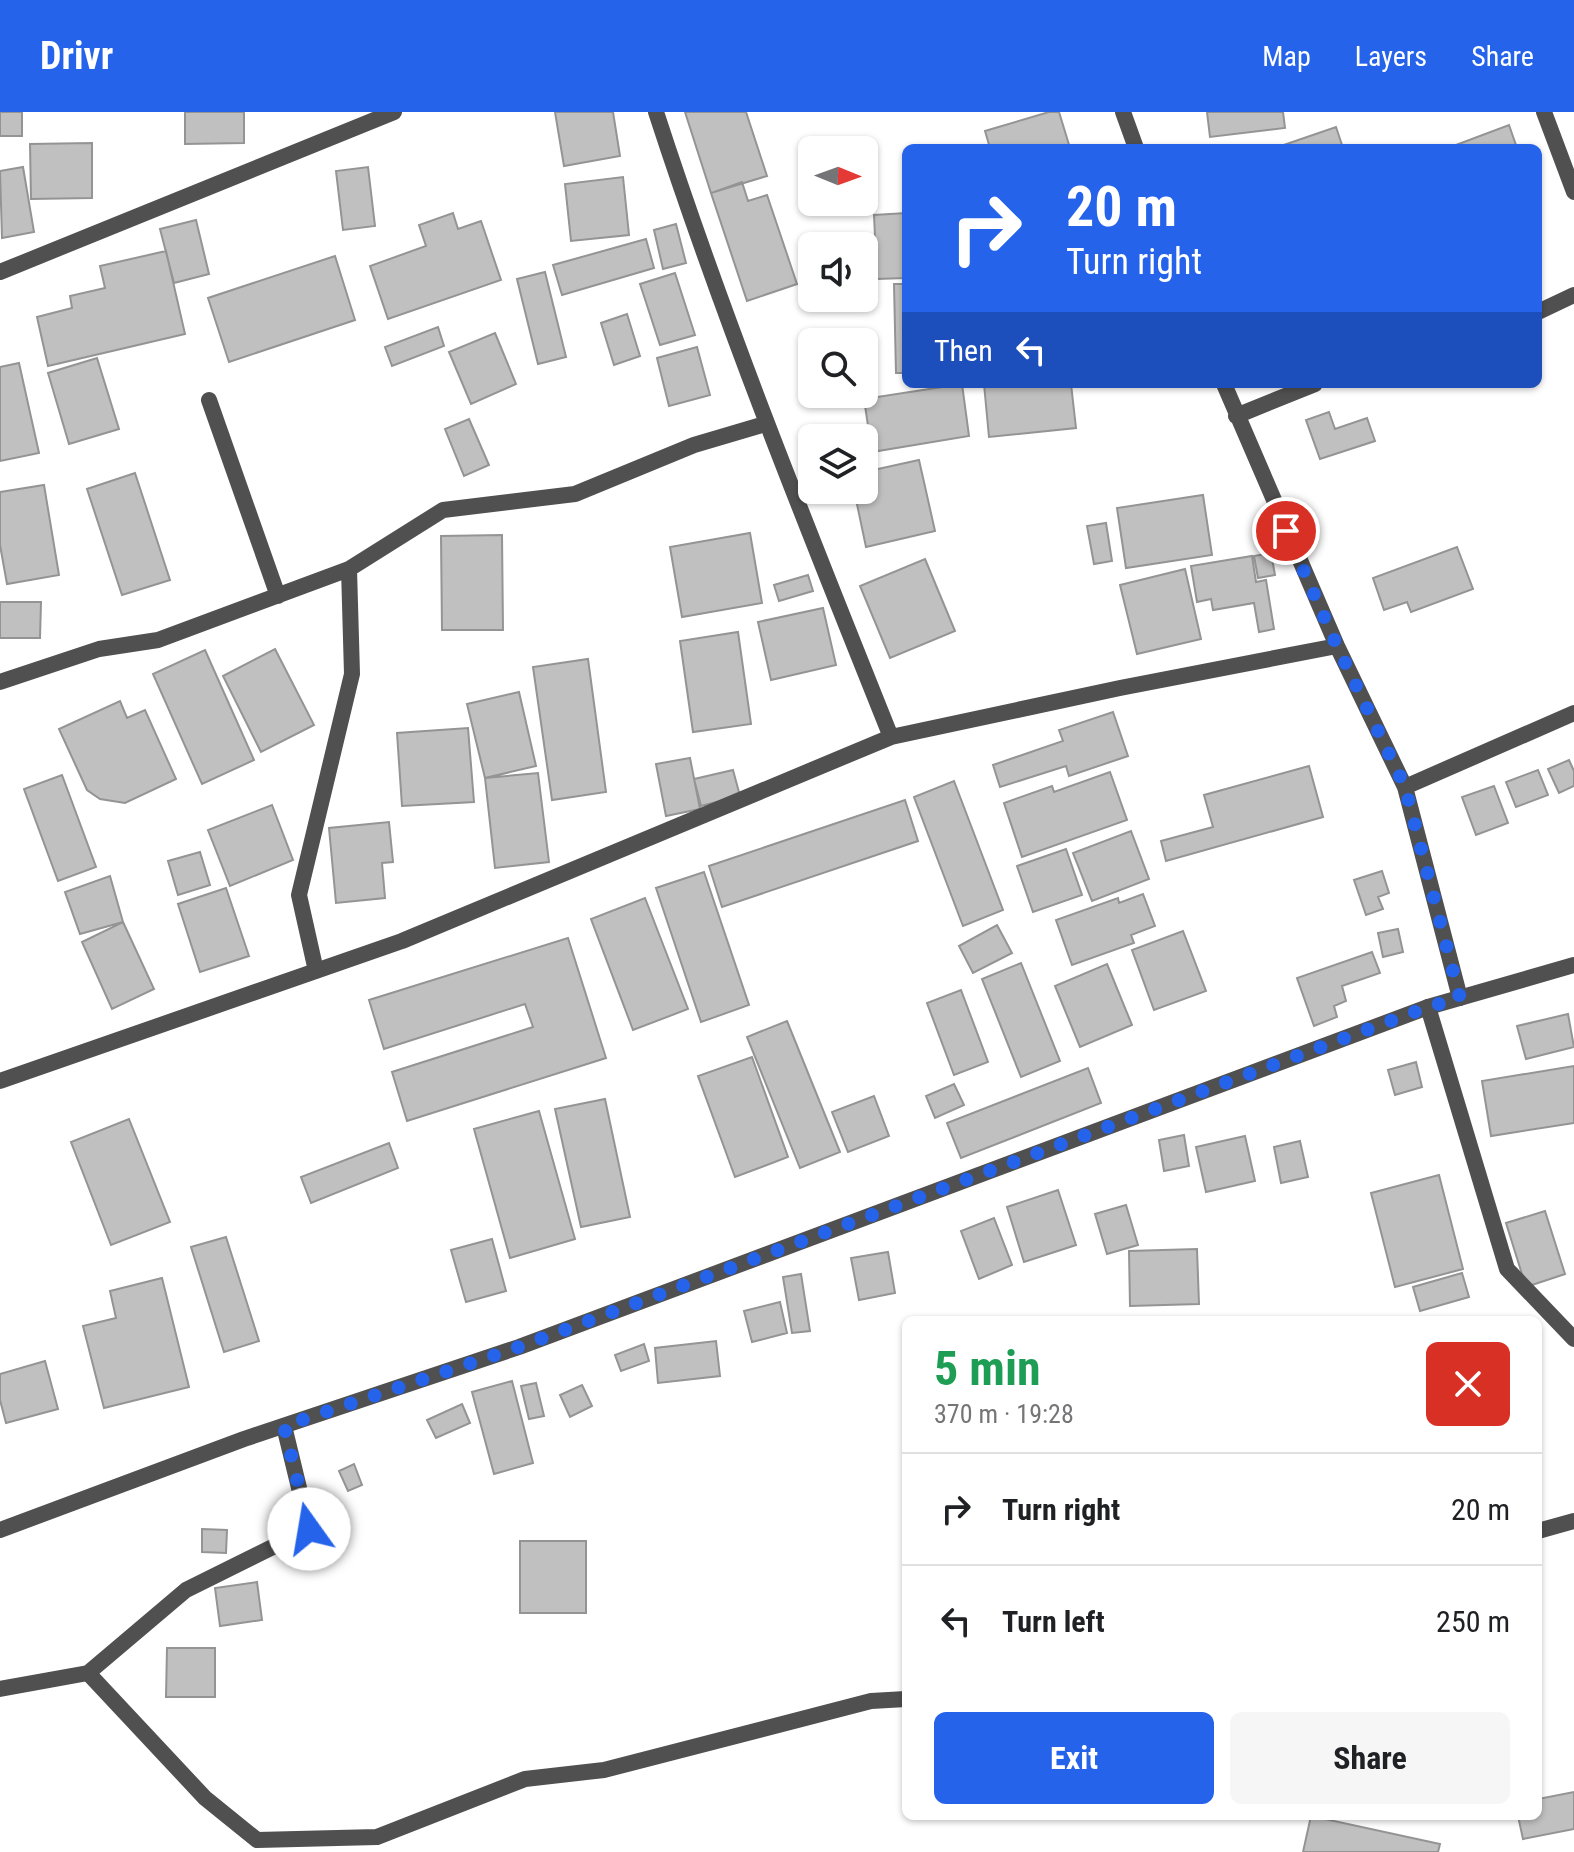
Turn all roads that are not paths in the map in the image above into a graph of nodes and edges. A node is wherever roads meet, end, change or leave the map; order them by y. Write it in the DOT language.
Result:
graph roads {
  1 [pos="394,112"];
  2 [pos="656,112"];
  3 [pos="1123,112"];
  4 [pos="1544,112"];
  5 [pos="1135,144"];
  6 [pos="1574,192"];
  7 [pos="0,272"];
  8 [pos="1574,295"];
  9 [pos="1542,310"];
  10 [pos="1226,388"];
  11 [pos="1305,388"];
  12 [pos="209,400"];
  13 [pos="1236,416"];
  14 [pos="765,424"];
  15 [pos="349,569"];
  16 [pos="278,596"];
  17 [pos="1337,646"];
  18 [pos="0,682"];
  19 [pos="1574,713"];
  20 [pos="891,737"];
  21 [pos="1405,787"];
  22 [pos="1574,965"];
  23 [pos="316,971"];
  24 [pos="1460,998"];
  25 [pos="1428,1007"];
  26 [pos="0,1081"];
  27 [pos="1574,1339"];
  28 [pos="284,1426"];
  29 [pos="1574,1521"];
  30 [pos="0,1530"];
  31 [pos="1542,1530"];
  32 [pos="88,1673"];
  33 [pos="0,1689"];
  34 [pos="902,1699"];
  1 -- 7 [label="street"];
  2 -- 14 [label="street"];
  3 -- 5 [label="street"];
  4 -- 6 [label="street"];
  8 -- 9 [label="street"];
  10 -- 13 [label="street"];
  11 -- 13 [label="street"];
  12 -- 16 [label="street"];
  13 -- 17 [label="street"];
  14 -- 15 [label="street"];
  14 -- 20 [label="street"];
  15 -- 16 [label="street"];
  15 -- 23 [label="street"];
  16 -- 18 [label="street"];
  17 -- 20 [label="street"];
  17 -- 21 [label="street"];
  19 -- 21 [label="street"];
  20 -- 23 [label="street"];
  21 -- 24 [label="street"];
  22 -- 24 [label="street"];
  23 -- 26 [label="street"];
  24 -- 25 [label="street"];
  25 -- 27 [label="street"];
  25 -- 28 [label="street"];
  28 -- 30 [label="street"];
  28 -- 32 [label="street"];
  29 -- 31 [label="street"];
  32 -- 33 [label="street"];
  32 -- 34 [label="street"];
}
